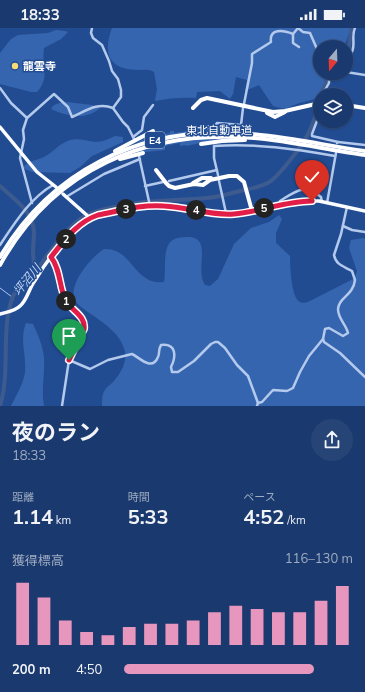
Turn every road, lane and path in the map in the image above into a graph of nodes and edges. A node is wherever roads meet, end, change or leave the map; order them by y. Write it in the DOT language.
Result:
graph roads {
  1 [pos="92,28"];
  2 [pos="298,28"];
  3 [pos="355,28"];
  4 [pos="293,34"];
  5 [pos="313,40"];
  6 [pos="353,46"];
  7 [pos="299,47"];
  8 [pos="353,73"];
  9 [pos="365,75"];
  10 [pos="0,88"];
  11 [pos="244,104"];
  12 [pos="153,105"];
  13 [pos="313,105"];
  14 [pos="313,105"];
  15 [pos="353,105"];
  16 [pos="365,107"];
  17 [pos="113,108"];
  18 [pos="193,108"];
  19 [pos="243,108"];
  20 [pos="200,109"];
  21 [pos="27,118"];
  22 [pos="0,127"];
  23 [pos="207,127"];
  24 [pos="214,127"];
  25 [pos="315,128"];
  26 [pos="153,131"];
  27 [pos="295,143"];
  28 [pos="201,144"];
  29 [pos="307,144"];
  30 [pos="365,146"];
  31 [pos="365,151"];
  32 [pos="20,153"];
  33 [pos="365,155"];
  34 [pos="141,156"];
  35 [pos="156,170"];
  36 [pos="217,170"];
  37 [pos="163,172"];
  38 [pos="218,175"];
  39 [pos="79,176"];
  40 [pos="219,180"];
  41 [pos="169,181"];
  42 [pos="163,182"];
  43 [pos="246,185"];
  44 [pos="54,186"];
  45 [pos="145,186"];
  46 [pos="65,195"];
  47 [pos="280,201"];
  48 [pos="322,202"];
  49 [pos="32,203"];
  50 [pos="149,203"];
  51 [pos="327,203"];
  52 [pos="347,207"];
  53 [pos="252,211"];
  54 [pos="365,212"];
  55 [pos="226,214"];
  56 [pos="89,218"];
  57 [pos="27,222"];
  58 [pos="343,226"];
  59 [pos="365,232"];
  60 [pos="0,245"];
  61 [pos="0,257"];
  62 [pos="51,257"];
  63 [pos="0,265"];
  64 [pos="0,314"];
  65 [pos="322,339"];
  66 [pos="69,360"];
  67 [pos="365,377"];
  68 [pos="258,403"];
  69 [pos="62,406"];
  70 [pos="257,406"];
  1 -- 17 [label="street"];
  2 -- 4 [label="street"];
  2 -- 5 [label="street"];
  3 -- 6 [label="street"];
  4 -- 7 [label="street"];
  4 -- 11 [label="street"];
  8 -- 9 [label="street"];
  10 -- 21 [label="street"];
  12 -- 17 [label="street"];
  13 -- 18 [label="highway"];
  14 -- 20 [label="highway"];
  15 -- 16 [label="highway"];
  17 -- 21 [label="street"];
  19 -- 24 [label="street"];
  21 -- 32 [label="street"];
  22 -- 32 [label="main road"];
  23 -- 27 [label="highway"];
  25 -- 30 [label="street"];
  26 -- 39 [label="highway"];
  27 -- 28 [label="highway"];
  27 -- 29 [label="highway, 東北自動車道 / E4"];
  27 -- 36 [label="street"];
  27 -- 39 [label="highway, 東北自動車道 / E4"];
  27 -- 51 [label="street"];
  29 -- 31 [label="highway, 東北自動車道 / E4"];
  29 -- 33 [label="highway, 東北自動車道 / E4"];
  32 -- 44 [label="main road"];
  32 -- 49 [label="street"];
  34 -- 39 [label="highway"];
  34 -- 45 [label="street"];
  34 -- 46 [label="street"];
  35 -- 43 [label="highway"];
  36 -- 38 [label="street"];
  36 -- 41 [label="street"];
  37 -- 43 [label="highway"];
  39 -- 57 [label="highway, 東北自動車道 / E4"];
  40 -- 55 [label="street"];
  42 -- 45 [label="street"];
  43 -- 53 [label="highway"];
  44 -- 49 [label="street"];
  45 -- 50 [label="street"];
  46 -- 56 [label="main road"];
  47 -- 48 [label="street"];
  48 -- 51 [label="main road"];
  48 -- 53 [label="main road"];
  49 -- 60 [label="street"];
  50 -- 55 [label="main road"];
  50 -- 56 [label="main road"];
  51 -- 52 [label="main road"];
  52 -- 54 [label="main road"];
  52 -- 58 [label="street"];
  53 -- 55 [label="main road"];
  56 -- 62 [label="main road"];
  57 -- 61 [label="highway, 東北自動車道 / E4"];
  57 -- 63 [label="highway, 東北自動車道 / E4"];
  58 -- 59 [label="street"];
  58 -- 65 [label="street"];
  62 -- 64 [label="main road"];
  62 -- 66 [label="street"];
  65 -- 67 [label="street"];
  65 -- 68 [label="street"];
  66 -- 68 [label="street"];
  66 -- 69 [label="street"];
  68 -- 70 [label="street"];
}
